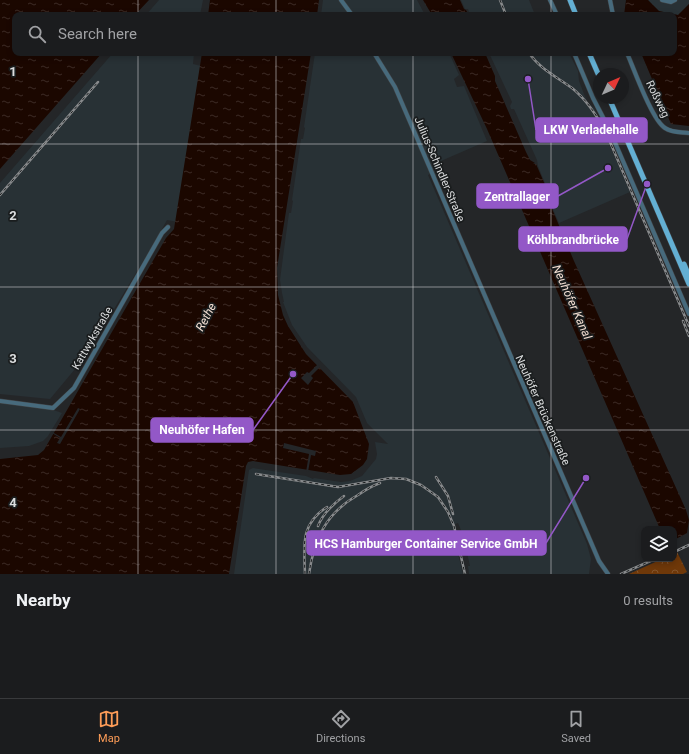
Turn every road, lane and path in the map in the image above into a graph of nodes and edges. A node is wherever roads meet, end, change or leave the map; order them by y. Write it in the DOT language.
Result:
graph roads {
  1 [pos="341,0"];
  2 [pos="550,0"];
  3 [pos="566,0"];
  4 [pos="570,0"];
  5 [pos="610,0"];
  6 [pos="662,0"];
  7 [pos="675,0"];
  8 [pos="350,12"];
  9 [pos="556,12"];
  10 [pos="572,12"];
  11 [pos="575,12"];
  12 [pos="612,12"];
  13 [pos="376,56"];
  14 [pos="575,56"];
  15 [pos="590,56"];
  16 [pos="594,56"];
  17 [pos="628,56"];
  18 [pos="596,68"];
  19 [pos="599,68"];
  20 [pos="611,104"];
  21 [pos="615,104"];
  22 [pos="689,133"];
  23 [pos="168,227"];
  24 [pos="689,276"];
  25 [pos="689,284"];
  26 [pos="484,295"];
  27 [pos="689,314"];
  28 [pos="0,401"];
  29 [pos="608,574"];
  1 -- 8 [label="street"];
  2 -- 9 [label="street"];
  3 -- 10 [label="main road"];
  4 -- 11 [label="main road"];
  5 -- 12 [label="street"];
  6 -- 7 [label="street"];
  13 -- 26 [label="street, Julius-Schindler-Straße"];
  14 -- 27 [label="street"];
  15 -- 18 [label="main road"];
  16 -- 19 [label="main road"];
  17 -- 22 [label="street, Roßweg"];
  20 -- 25 [label="main road"];
  21 -- 24 [label="main road"];
  23 -- 28 [label="street, Kattwykstraße"];
  26 -- 29 [label="street, Neuhöfer Brückenstraße"];
}
